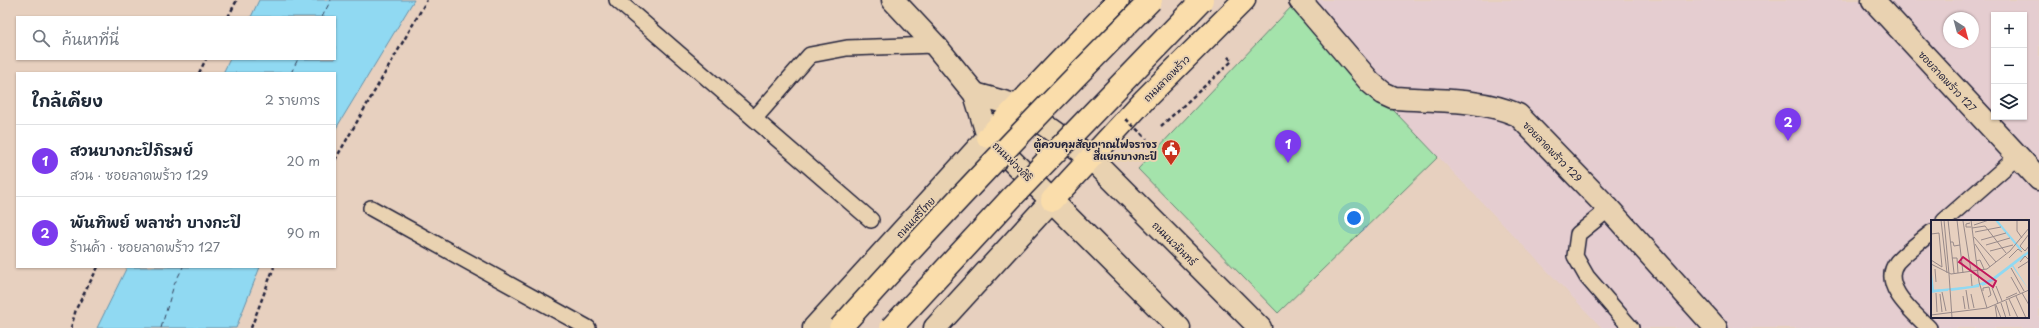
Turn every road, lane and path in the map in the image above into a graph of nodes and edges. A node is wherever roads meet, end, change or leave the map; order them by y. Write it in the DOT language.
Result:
graph roads {
  1 [pos="237,0"];
  2 [pos="427,0"];
  3 [pos="617,0"];
  4 [pos="893,0"];
  5 [pos="1118,0"];
  6 [pos="1151,0"];
  7 [pos="1202,0"];
  8 [pos="1244,0"];
  9 [pos="1300,0"];
  10 [pos="1873,0"];
  11 [pos="229,16"];
  12 [pos="936,45"];
  13 [pos="206,60"];
  14 [pos="1232,61"];
  15 [pos="200,72"];
  16 [pos="975,94"];
  17 [pos="1018,106"];
  18 [pos="755,118"];
  19 [pos="1158,129"];
  20 [pos="1153,134"];
  21 [pos="988,137"];
  22 [pos="1147,139"];
  23 [pos="2018,156"];
  24 [pos="1090,157"];
  25 [pos="336,158"];
  26 [pos="2039,179"];
  27 [pos="1052,200"];
  28 [pos="371,208"];
  29 [pos="1609,209"];
  30 [pos="871,220"];
  31 [pos="1945,220"];
  32 [pos="1931,233"];
  33 [pos="97,268"];
  34 [pos="274,268"];
  35 [pos="71,328"];
  36 [pos="251,328"];
  37 [pos="588,328"];
  38 [pos="814,328"];
  39 [pos="840,328"];
  40 [pos="890,328"];
  41 [pos="935,328"];
  42 [pos="1179,328"];
  43 [pos="1260,328"];
  44 [pos="1631,328"];
  45 [pos="1716,328"];
  46 [pos="1929,328"];
  1 -- 11 [label="path"];
  2 -- 25 [label="path"];
  3 -- 18 [label="lane"];
  4 -- 12 [label="main road, ถนนพ่วงศิริ"];
  5 -- 17 [label="main road"];
  6 -- 39 [label="main road, bridge"];
  7 -- 40 [label="main road, bridge"];
  8 -- 24 [label="main road, ถนนลาดพร้าว"];
  9 -- 29 [label="main road, ซอยลาดพร้าว 129"];
  10 -- 23 [label="main road, ซอยลาดพร้าว 127"];
  12 -- 16 [label="main road, ถนนพ่วงศิริ"];
  12 -- 18 [label="lane"];
  13 -- 15 [label="path"];
  14 -- 19 [label="path"];
  16 -- 17 [label="main road"];
  16 -- 21 [label="main road, ถนนพ่วงศิริ"];
  17 -- 21 [label="main road, ถนนเสรีไทย"];
  17 -- 24 [label="main road"];
  18 -- 30 [label="lane"];
  20 -- 22 [label="path"];
  21 -- 27 [label="main road, ถนนพ่วงศิริ"];
  21 -- 38 [label="main road, ถนนเสรีไทย"];
  23 -- 26 [label="main road, ซอยลาดพร้าว 127"];
  23 -- 31 [label="lane"];
  24 -- 27 [label="main road"];
  24 -- 43 [label="main road, ถนนนวมินทร์"];
  27 -- 41 [label="main road"];
  27 -- 42 [label="main road"];
  28 -- 37 [label="lane"];
  29 -- 44 [label="lane"];
  29 -- 45 [label="main road, ซอยลาดพร้าว 129"];
  32 -- 46 [label="lane"];
  33 -- 35 [label="path"];
  34 -- 36 [label="path"];
}
